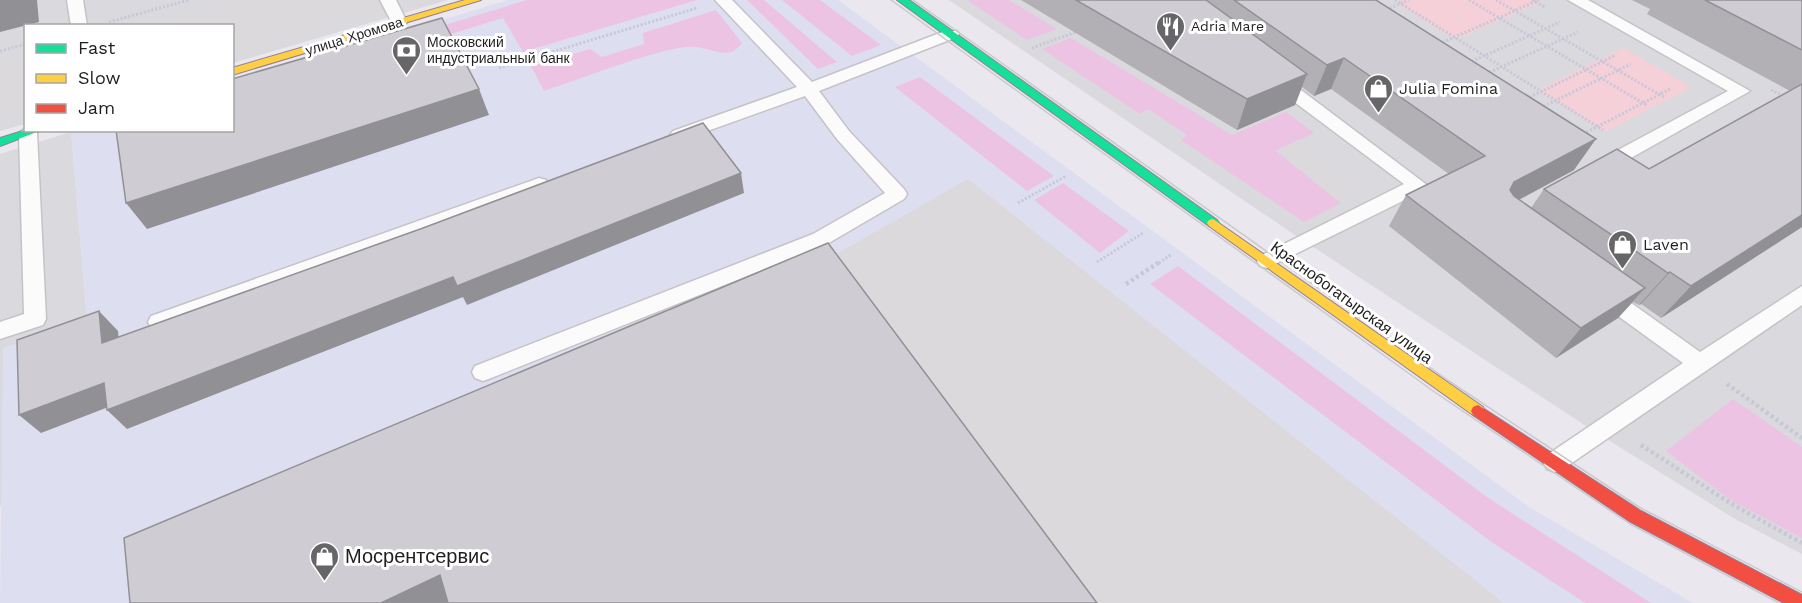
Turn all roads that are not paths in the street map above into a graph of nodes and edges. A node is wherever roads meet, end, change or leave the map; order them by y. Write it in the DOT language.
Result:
graph roads {
  1 [pos="75,0"];
  2 [pos="388,0"];
  3 [pos="476,0"];
  4 [pos="723,0"];
  5 [pos="902,0"];
  6 [pos="1583,4"];
  7 [pos="399,22"];
  8 [pos="78,24"];
  9 [pos="951,34"];
  10 [pos="1256,65"];
  11 [pos="234,71"];
  12 [pos="808,88"];
  13 [pos="33,132"];
  14 [pos="1570,141"];
  15 [pos="0,142"];
  16 [pos="658,142"];
  17 [pos="1606,164"];
  18 [pos="1587,174"];
  19 [pos="559,178"];
  20 [pos="1267,261"];
  21 [pos="1583,279"];
  22 [pos="1802,294"];
  23 [pos="159,322"];
  24 [pos="0,331"];
  25 [pos="1700,364"];
  26 [pos="483,372"];
  27 [pos="1555,462"];
  28 [pos="1801,603"];
  1 -- 8 [label="lane"];
  2 -- 7 [label="lane"];
  3 -- 7 [label="main road, улица Хромова"];
  4 -- 12 [label="lane"];
  5 -- 9 [label="main road, Краснобогатырская улица"];
  6 -- 17 [label="lane"];
  7 -- 11 [label="main road, улица Хромова"];
  9 -- 12 [label="lane"];
  9 -- 20 [label="main road, Краснобогатырская улица"];
  10 -- 20 [label="lane"];
  12 -- 16 [label="lane"];
  12 -- 26 [label="lane"];
  13 -- 15 [label="main road"];
  13 -- 24 [label="lane"];
  14 -- 17 [label="lane"];
  17 -- 18 [label="lane"];
  19 -- 23 [label="lane"];
  20 -- 27 [label="main road, Краснобогатырская улица"];
  21 -- 25 [label="lane"];
  22 -- 25 [label="lane"];
  25 -- 27 [label="lane"];
  27 -- 28 [label="main road, Краснобогатырская улица"];
}
